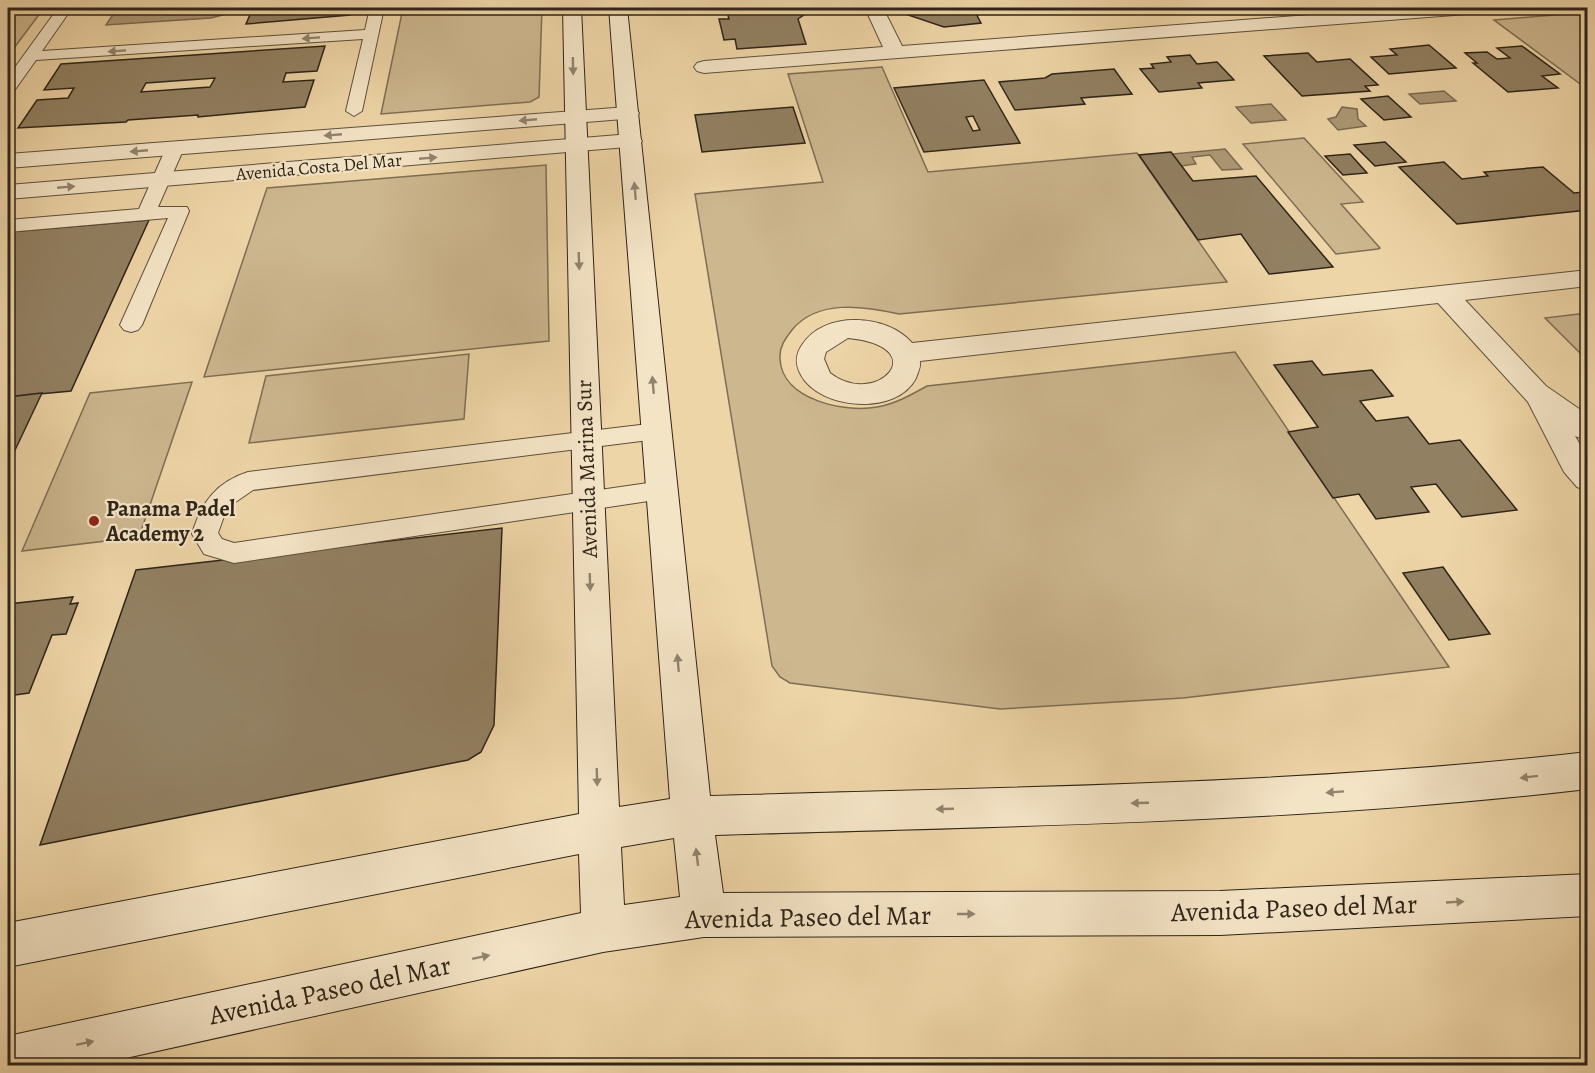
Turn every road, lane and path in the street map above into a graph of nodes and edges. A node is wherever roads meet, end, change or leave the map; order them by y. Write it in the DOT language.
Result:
graph roads {
  1 [pos="65,8"];
  2 [pos="377,8"];
  3 [pos="572,8"];
  4 [pos="618,8"];
  5 [pos="874,8"];
  6 [pos="1457,8"];
  7 [pos="370,34"];
  8 [pos="895,52"];
  9 [pos="30,56"];
  10 [pos="704,67"];
  11 [pos="8,88"];
  12 [pos="354,111"];
  13 [pos="629,127"];
  14 [pos="574,131"];
  15 [pos="175,148"];
  16 [pos="8,161"];
  17 [pos="160,180"];
  18 [pos="8,192"];
  19 [pos="146,214"];
  20 [pos="8,226"];
  21 [pos="1587,278"];
  22 [pos="1445,294"];
  23 [pos="131,326"];
  24 [pos="906,353"];
  25 [pos="1536,393"];
  26 [pos="1587,430"];
  27 [pos="657,431"];
  28 [pos="586,441"];
  29 [pos="1587,479"];
  30 [pos="662,490"];
  31 [pos="587,501"];
  32 [pos="1587,770"];
  33 [pos="692,816"];
  34 [pos="599,830"];
  35 [pos="1587,895"];
  36 [pos="704,915"];
  37 [pos="603,930"];
  38 [pos="8,945"];
  39 [pos="8,1060"];
  1 -- 9 [label="lane"];
  2 -- 7 [label="lane"];
  3 -- 14 [label="street, Avenida Marina Sur, one-way"];
  4 -- 13 [label="street"];
  5 -- 8 [label="street"];
  6 -- 8 [label="street"];
  7 -- 9 [label="lane, one-way"];
  7 -- 12 [label="lane"];
  8 -- 10 [label="street"];
  9 -- 11 [label="lane"];
  13 -- 14 [label="street, Avenida Costa Del Mar"];
  27 -- 13 [label="street, one-way"];
  14 -- 15 [label="street, Avenida Costa Del Mar, one-way"];
  17 -- 14 [label="street, Avenida Costa Del Mar, one-way"];
  14 -- 28 [label="street, Avenida Marina Sur, one-way"];
  15 -- 16 [label="street, Avenida Costa Del Mar, one-way"];
  15 -- 17 [label="lane"];
  18 -- 17 [label="street, Avenida Costa Del Mar, one-way"];
  17 -- 19 [label="lane"];
  19 -- 20 [label="lane"];
  19 -- 23 [label="lane"];
  21 -- 22 [label="street"];
  22 -- 24 [label="street"];
  22 -- 25 [label="street"];
  25 -- 26 [label="street"];
  25 -- 29 [label="street"];
  27 -- 28 [label="lane"];
  27 -- 30 [label="street"];
  28 -- 31 [label="street, Avenida Marina Sur"];
  28 -- 31 [label="lane"];
  30 -- 31 [label="lane"];
  33 -- 30 [label="street, one-way"];
  31 -- 34 [label="street, Avenida Marina Sur, one-way"];
  32 -- 33 [label="street, one-way"];
  33 -- 34 [label="street"];
  36 -- 33 [label="street, one-way"];
  34 -- 37 [label="street, Avenida Marina Sur"];
  34 -- 38 [label="street"];
  36 -- 35 [label="street, Avenida Paseo del Mar, one-way"];
  36 -- 37 [label="street, Avenida Paseo del Mar"];
  39 -- 37 [label="street, Avenida Paseo del Mar, one-way"];
}
